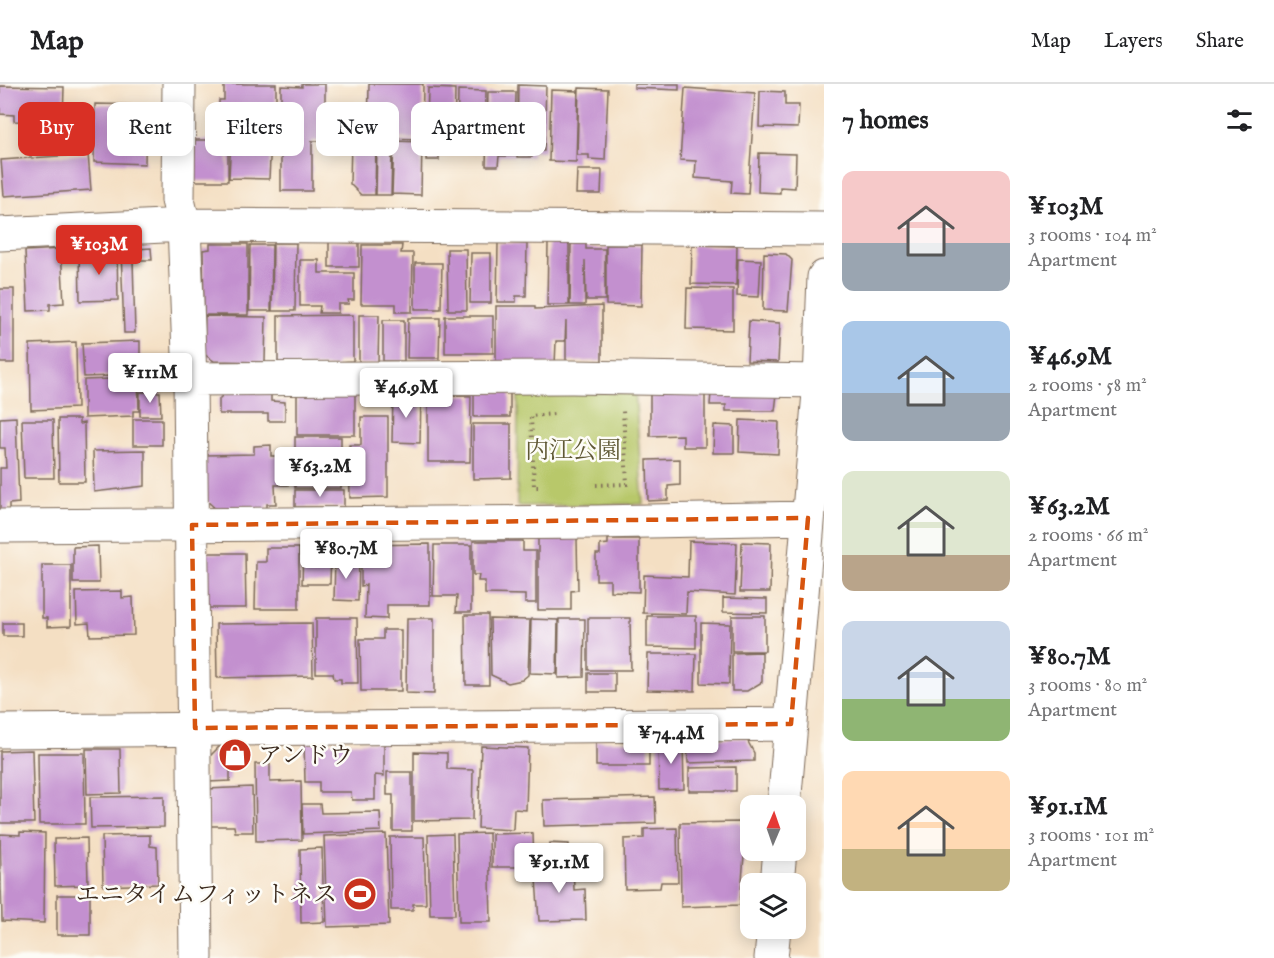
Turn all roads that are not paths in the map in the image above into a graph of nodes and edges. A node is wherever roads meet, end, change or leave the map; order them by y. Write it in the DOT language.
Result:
graph roads {
  1 [pos="179,84"];
  2 [pos="184,225"];
  3 [pos="824,229"];
  4 [pos="0,234"];
  5 [pos="824,277"];
  6 [pos="190,379"];
  7 [pos="820,381"];
  8 [pos="808,518"];
  9 [pos="192,525"];
  10 [pos="0,526"];
  11 [pos="791,724"];
  12 [pos="195,728"];
  13 [pos="0,731"];
  14 [pos="785,795"];
  15 [pos="773,939"];
  16 [pos="196,958"];
  17 [pos="771,958"];
  1 -- 2 [label="street"];
  2 -- 3 [label="street"];
  2 -- 4 [label="street"];
  2 -- 6 [label="street"];
  5 -- 7 [label="street"];
  6 -- 7 [label="street"];
  6 -- 9 [label="street"];
  7 -- 8 [label="street"];
  8 -- 9 [label="street"];
  8 -- 11 [label="street"];
  9 -- 10 [label="street"];
  9 -- 12 [label="street"];
  11 -- 12 [label="street"];
  11 -- 14 [label="street"];
  12 -- 13 [label="street"];
  12 -- 16 [label="street"];
  15 -- 17 [label="street"];
}
